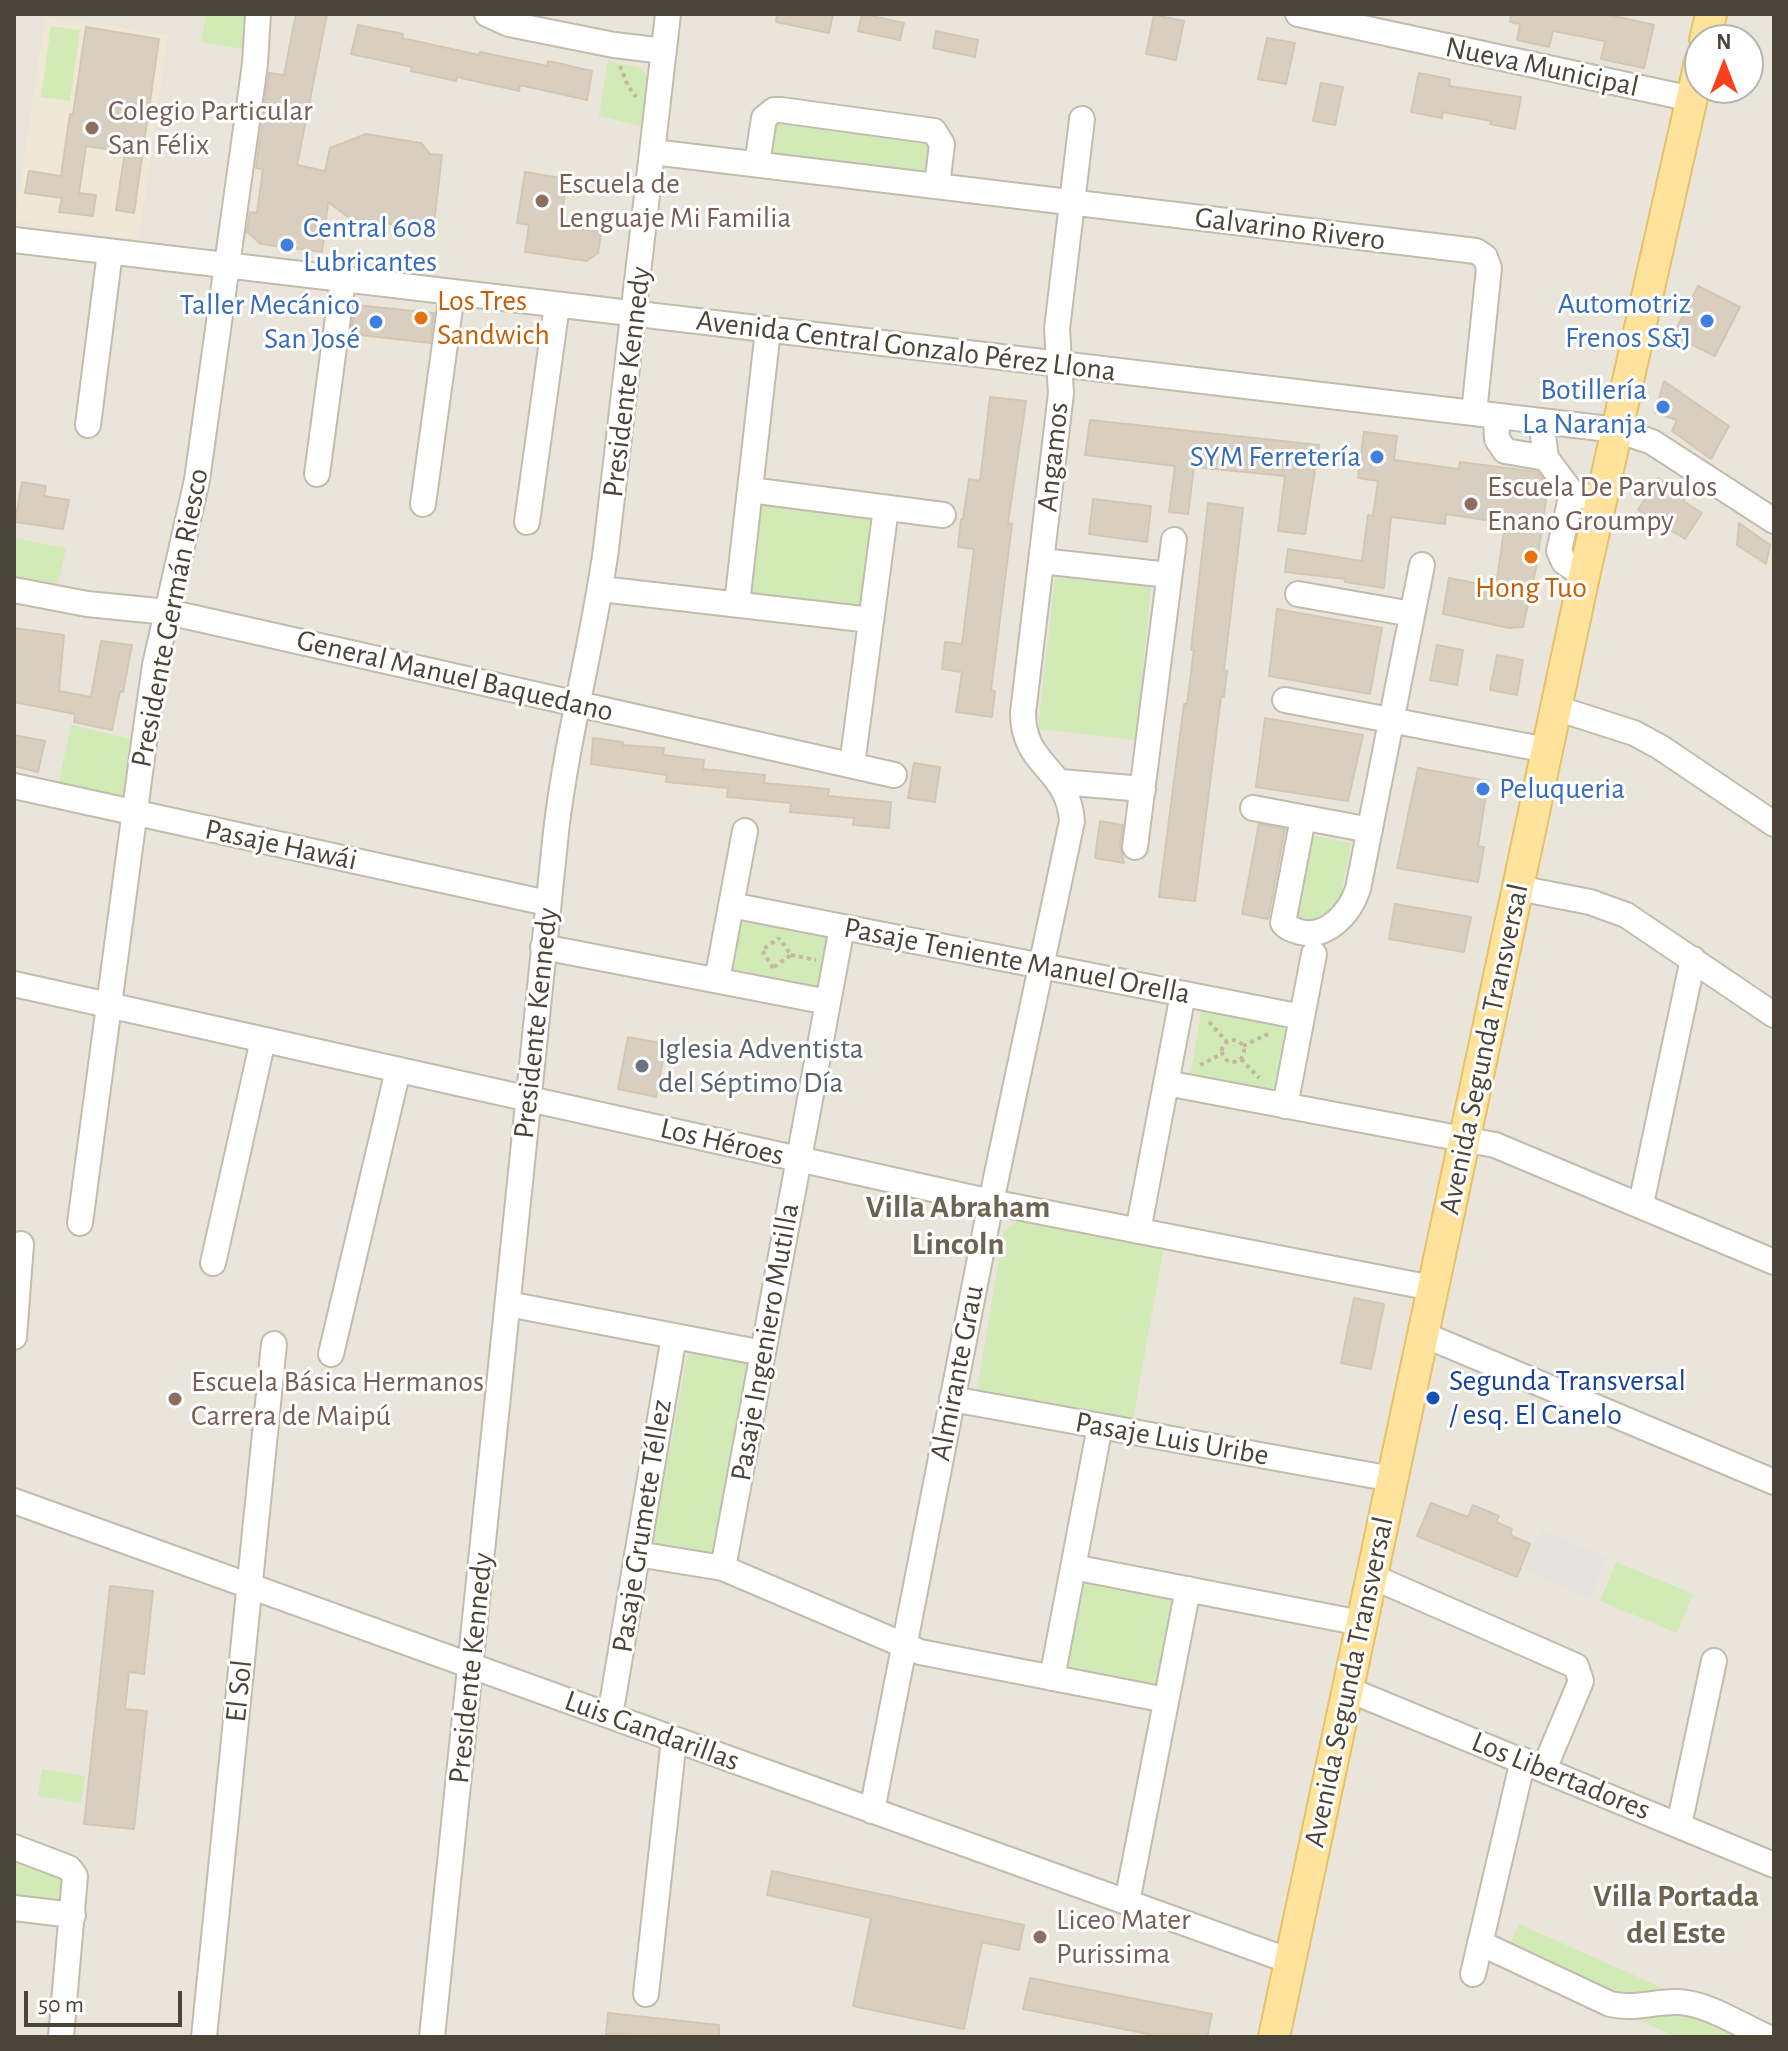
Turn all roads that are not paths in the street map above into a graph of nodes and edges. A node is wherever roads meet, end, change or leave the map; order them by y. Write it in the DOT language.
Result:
graph roads {
  1 [pos="258,14"];
  2 [pos="668,14"];
  3 [pos="1298,14"];
  4 [pos="498,19"];
  5 [pos="664,51"];
  6 [pos="1684,97"];
  7 [pos="1691,104"];
  8 [pos="1082,119"];
  9 [pos="653,152"];
  10 [pos="757,164"];
  11 [pos="937,186"];
  12 [pos="1072,202"];
  13 [pos="14,240"];
  14 [pos="110,252"];
  15 [pos="226,267"];
  16 [pos="343,280"];
  17 [pos="452,293"];
  18 [pos="557,305"];
  19 [pos="635,315"];
  20 [pos="768,330"];
  21 [pos="1059,364"];
  22 [pos="1485,414"];
  23 [pos="1541,421"];
  24 [pos="88,425"];
  25 [pos="1617,430"];
  26 [pos="1546,458"];
  27 [pos="317,474"];
  28 [pos="750,490"];
  29 [pos="1572,493"];
  30 [pos="1601,501"];
  31 [pos="423,504"];
  32 [pos="886,508"];
  33 [pos="943,515"];
  34 [pos="1774,521"];
  35 [pos="527,522"];
  36 [pos="1174,540"];
  37 [pos="1041,561"];
  38 [pos="1422,565"];
  39 [pos="1169,575"];
  40 [pos="1584,576"];
  41 [pos="601,589"];
  42 [pos="14,590"];
  43 [pos="1298,594"];
  44 [pos="737,604"];
  45 [pos="168,612"];
  46 [pos="1412,614"];
  47 [pos="871,620"];
  48 [pos="1285,700"];
  49 [pos="576,703"];
  50 [pos="1556,708"];
  51 [pos="1391,722"];
  52 [pos="1547,750"];
  53 [pos="852,765"];
  54 [pos="894,775"];
  55 [pos="1061,782"];
  56 [pos="14,786"];
  57 [pos="1143,789"];
  58 [pos="1253,808"];
  59 [pos="134,813"];
  60 [pos="1303,818"];
  61 [pos="1774,824"];
  62 [pos="1370,830"];
  63 [pos="745,831"];
  64 [pos="1135,847"];
  65 [pos="1518,888"];
  66 [pos="547,903"];
  67 [pos="731,905"];
  68 [pos="842,927"];
  69 [pos="554,948"];
  70 [pos="1314,954"];
  71 [pos="1693,959"];
  72 [pos="1041,966"];
  73 [pos="717,980"];
  74 [pos="14,984"];
  75 [pos="1183,994"];
  76 [pos="828,1002"];
  77 [pos="110,1006"];
  78 [pos="1774,1015"];
  79 [pos="1302,1017"];
  80 [pos="263,1040"];
  81 [pos="398,1070"];
  82 [pos="1166,1083"];
  83 [pos="529,1098"];
  84 [pos="1285,1106"];
  85 [pos="1466,1140"];
  86 [pos="799,1159"];
  87 [pos="991,1202"];
  88 [pos="1641,1204"];
  89 [pos="80,1223"];
  90 [pos="1138,1231"];
  91 [pos="21,1244"];
  92 [pos="1774,1262"];
  93 [pos="213,1263"];
  94 [pos="1432,1288"];
  95 [pos="508,1304"];
  96 [pos="1422,1334"];
  97 [pos="674,1336"];
  98 [pos="14,1337"];
  99 [pos="274,1344"];
  100 [pos="763,1353"];
  101 [pos="331,1354"];
  102 [pos="952,1399"];
  103 [pos="1100,1426"];
  104 [pos="1392,1479"];
  105 [pos="1774,1482"];
  106 [pos="14,1501"];
  107 [pos="637,1554"];
  108 [pos="1073,1567"];
  109 [pos="723,1568"];
  110 [pos="1371,1576"];
  111 [pos="250,1586"];
  112 [pos="1188,1589"];
  113 [pos="1361,1623"];
  114 [pos="904,1646"];
  115 [pos="1714,1661"];
  116 [pos="471,1666"];
  117 [pos="1052,1678"];
  118 [pos="1347,1689"];
  119 [pos="1166,1700"];
  120 [pos="610,1716"];
  121 [pos="674,1739"];
  122 [pos="1533,1765"];
  123 [pos="872,1811"];
  124 [pos="1679,1825"];
  125 [pos="14,1847"];
  126 [pos="1774,1865"];
  127 [pos="1127,1902"];
  128 [pos="14,1908"];
  129 [pos="73,1915"];
  130 [pos="1480,1943"];
  131 [pos="1290,1961"];
  132 [pos="1473,1974"];
  133 [pos="646,1994"];
  134 [pos="1277,2036"];
  135 [pos="61,2037"];
  136 [pos="204,2037"];
  137 [pos="432,2037"];
  138 [pos="1767,2037"];
  1 -- 15 [label="street, Presidente Germán Riesco"];
  2 -- 5 [label="street, Presidente Kennedy"];
  3 -- 6 [label="street, Nueva Municipal"];
  4 -- 5 [label="street"];
  5 -- 9 [label="street, Presidente Kennedy"];
  7 -- 25 [label="main road, Avenida Segunda Transversal"];
  8 -- 12 [label="street, Angamos"];
  9 -- 10 [label="street, Galvarino Rivero"];
  9 -- 19 [label="street, Presidente Kennedy"];
  10 -- 11 [label="street, Galvarino Rivero"];
  10 -- 11 [label="street"];
  11 -- 12 [label="street, Galvarino Rivero"];
  12 -- 21 [label="street, Angamos"];
  12 -- 22 [label="street, Galvarino Rivero"];
  13 -- 14 [label="street, Avenida Central Gonzalo Pérez Llona"];
  14 -- 15 [label="street, Avenida Central Gonzalo Pérez Llona"];
  14 -- 24 [label="street"];
  15 -- 16 [label="street, Avenida Central Gonzalo Pérez Llona"];
  15 -- 45 [label="street, Presidente Germán Riesco"];
  16 -- 17 [label="street, Avenida Central Gonzalo Pérez Llona"];
  16 -- 27 [label="street"];
  17 -- 18 [label="street, Avenida Central Gonzalo Pérez Llona"];
  17 -- 31 [label="street"];
  18 -- 19 [label="street, Avenida Central Gonzalo Pérez Llona"];
  18 -- 35 [label="street"];
  19 -- 20 [label="street, Avenida Central Gonzalo Pérez Llona"];
  19 -- 41 [label="street, Presidente Kennedy"];
  20 -- 21 [label="street, Avenida Central Gonzalo Pérez Llona"];
  20 -- 28 [label="street"];
  21 -- 22 [label="street, Avenida Central Gonzalo Pérez Llona"];
  21 -- 37 [label="street, Angamos"];
  22 -- 23 [label="street, Avenida Central Gonzalo Pérez Llona"];
  22 -- 26 [label="street"];
  23 -- 25 [label="street, Avenida Central Gonzalo Pérez Llona"];
  23 -- 26 [label="street"];
  25 -- 30 [label="main road, Avenida Segunda Transversal"];
  25 -- 34 [label="street, Avenida Central Gonzalo Pérez Llona"];
  26 -- 29 [label="street"];
  28 -- 32 [label="street"];
  28 -- 44 [label="street"];
  29 -- 30 [label="street"];
  29 -- 40 [label="street"];
  30 -- 40 [label="main road, Avenida Segunda Transversal"];
  32 -- 33 [label="street"];
  32 -- 47 [label="street"];
  36 -- 39 [label="street"];
  37 -- 39 [label="street"];
  37 -- 55 [label="street, Angamos"];
  38 -- 46 [label="street"];
  39 -- 57 [label="street"];
  40 -- 50 [label="main road, Avenida Segunda Transversal"];
  41 -- 44 [label="street"];
  41 -- 49 [label="street, Presidente Kennedy"];
  42 -- 45 [label="street, General Manuel Baquedano"];
  43 -- 46 [label="street"];
  44 -- 47 [label="street"];
  45 -- 49 [label="street, General Manuel Baquedano"];
  45 -- 59 [label="street, Presidente Germán Riesco"];
  46 -- 51 [label="street"];
  47 -- 53 [label="street"];
  48 -- 51 [label="street"];
  49 -- 53 [label="street, General Manuel Baquedano"];
  49 -- 66 [label="street, Presidente Kennedy"];
  50 -- 52 [label="main road, Avenida Segunda Transversal"];
  50 -- 61 [label="street"];
  51 -- 52 [label="street"];
  51 -- 62 [label="street"];
  52 -- 65 [label="main road, Avenida Segunda Transversal"];
  53 -- 54 [label="street, General Manuel Baquedano"];
  55 -- 57 [label="street"];
  55 -- 72 [label="street, Almirante Grau"];
  56 -- 59 [label="street, Pasaje Hawái"];
  57 -- 64 [label="street"];
  58 -- 60 [label="street"];
  59 -- 66 [label="street, Pasaje Hawái"];
  59 -- 77 [label="street, Presidente Germán Riesco"];
  60 -- 62 [label="street"];
  60 -- 62 [label="street"];
  63 -- 67 [label="street"];
  65 -- 71 [label="street"];
  65 -- 85 [label="main road, Avenida Segunda Transversal"];
  66 -- 69 [label="street, Presidente Kennedy"];
  67 -- 68 [label="street, Pasaje Teniente Manuel Orella"];
  67 -- 73 [label="street"];
  68 -- 72 [label="street, Pasaje Teniente Manuel Orella"];
  68 -- 76 [label="street, Pasaje Ingeniero Mutilla"];
  69 -- 73 [label="street"];
  69 -- 83 [label="street, Presidente Kennedy"];
  70 -- 79 [label="street"];
  71 -- 78 [label="street"];
  71 -- 88 [label="street"];
  72 -- 75 [label="street, Pasaje Teniente Manuel Orella"];
  72 -- 87 [label="street, Almirante Grau"];
  73 -- 76 [label="street"];
  74 -- 77 [label="street, Los Héroes"];
  75 -- 79 [label="street, Pasaje Teniente Manuel Orella"];
  75 -- 82 [label="street"];
  76 -- 86 [label="street, Pasaje Ingeniero Mutilla"];
  77 -- 80 [label="street, Los Héroes"];
  77 -- 89 [label="street, Presidente Germán Riesco"];
  79 -- 84 [label="street"];
  80 -- 81 [label="street, Los Héroes"];
  80 -- 93 [label="street"];
  81 -- 83 [label="street, Los Héroes"];
  81 -- 101 [label="street"];
  82 -- 84 [label="street"];
  82 -- 90 [label="street"];
  83 -- 86 [label="street, Los Héroes"];
  83 -- 95 [label="street, Presidente Kennedy"];
  84 -- 85 [label="street"];
  85 -- 88 [label="street"];
  85 -- 94 [label="main road, Avenida Segunda Transversal"];
  86 -- 87 [label="street, Los Héroes"];
  86 -- 100 [label="street, Pasaje Ingeniero Mutilla"];
  87 -- 90 [label="street, Los Héroes"];
  87 -- 102 [label="street, Almirante Grau"];
  88 -- 92 [label="street"];
  90 -- 94 [label="street, Los Héroes"];
  91 -- 98 [label="street"];
  94 -- 96 [label="main road, Avenida Segunda Transversal"];
  95 -- 97 [label="street"];
  95 -- 116 [label="street, Presidente Kennedy"];
  96 -- 104 [label="main road, Avenida Segunda Transversal"];
  96 -- 105 [label="street"];
  97 -- 100 [label="street"];
  97 -- 107 [label="street, Pasaje Grumete Téllez"];
  99 -- 111 [label="street, El Sol"];
  100 -- 109 [label="street, Pasaje Ingeniero Mutilla"];
  102 -- 103 [label="street, Pasaje Luis Uribe"];
  102 -- 114 [label="street, Almirante Grau"];
  103 -- 104 [label="street, Pasaje Luis Uribe"];
  103 -- 108 [label="street"];
  104 -- 110 [label="main road, Avenida Segunda Transversal"];
  106 -- 111 [label="street, Luis Gandarillas"];
  107 -- 109 [label="street"];
  107 -- 120 [label="street, Pasaje Grumete Téllez"];
  108 -- 112 [label="street"];
  108 -- 117 [label="street"];
  109 -- 114 [label="street"];
  110 -- 113 [label="main road, Avenida Segunda Transversal"];
  110 -- 122 [label="street"];
  111 -- 116 [label="street, Luis Gandarillas"];
  111 -- 136 [label="street, El Sol"];
  112 -- 113 [label="street"];
  112 -- 119 [label="street"];
  113 -- 118 [label="main road, Avenida Segunda Transversal"];
  114 -- 117 [label="street"];
  114 -- 123 [label="street, Almirante Grau"];
  115 -- 124 [label="street"];
  116 -- 120 [label="street, Luis Gandarillas"];
  116 -- 137 [label="street, Presidente Kennedy"];
  117 -- 119 [label="street"];
  118 -- 122 [label="street, Los Libertadores"];
  118 -- 131 [label="main road, Avenida Segunda Transversal"];
  119 -- 127 [label="street"];
  120 -- 121 [label="street, Luis Gandarillas"];
  121 -- 123 [label="street, Luis Gandarillas"];
  121 -- 133 [label="street"];
  122 -- 124 [label="street, Los Libertadores"];
  122 -- 130 [label="street"];
  123 -- 127 [label="street, Luis Gandarillas"];
  124 -- 126 [label="street, Los Libertadores"];
  125 -- 129 [label="street"];
  127 -- 131 [label="street, Luis Gandarillas"];
  128 -- 129 [label="street"];
  129 -- 135 [label="street"];
  130 -- 132 [label="street"];
  130 -- 138 [label="street"];
  131 -- 134 [label="main road, Avenida Segunda Transversal"];
}
